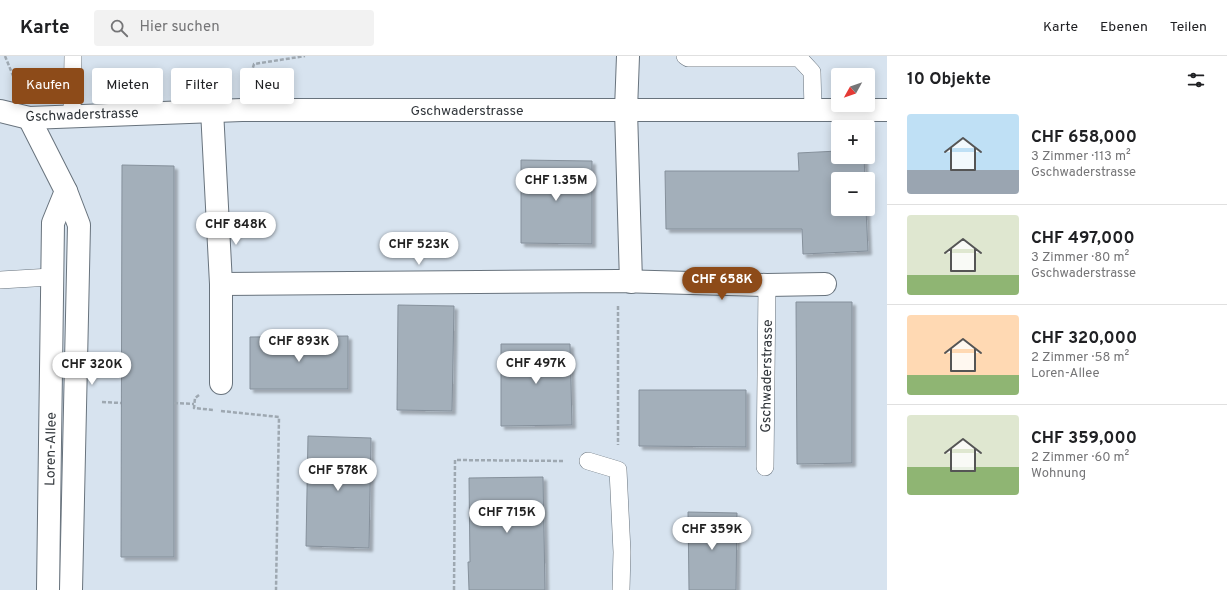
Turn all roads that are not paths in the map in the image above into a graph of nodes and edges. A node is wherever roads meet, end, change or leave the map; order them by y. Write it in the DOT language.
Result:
graph roads {
  1 [pos="73,56"];
  2 [pos="628,56"];
  3 [pos="685,56"];
  4 [pos="813,109"];
  5 [pos="212,110"];
  6 [pos="626,110"];
  7 [pos="887,110"];
  8 [pos="0,111"];
  9 [pos="72,116"];
  10 [pos="29,118"];
  11 [pos="66,191"];
  12 [pos="51,277"];
  13 [pos="0,280"];
  14 [pos="625,281"];
  15 [pos="221,284"];
  16 [pos="825,284"];
  17 [pos="767,285"];
  18 [pos="222,383"];
  19 [pos="588,461"];
  20 [pos="765,467"];
  21 [pos="48,590"];
  22 [pos="71,590"];
  23 [pos="621,590"];
  1 -- 9 [label="lane"];
  2 -- 6 [label="street"];
  3 -- 4 [label="lane"];
  4 -- 6 [label="street, Gschwaderstrasse"];
  4 -- 7 [label="street, Gschwaderstrasse"];
  5 -- 6 [label="street, Gschwaderstrasse"];
  5 -- 9 [label="street, Gschwaderstrasse"];
  5 -- 15 [label="street"];
  6 -- 14 [label="street"];
  8 -- 10 [label="street, Gschwaderstrasse"];
  9 -- 10 [label="street, Gschwaderstrasse"];
  10 -- 11 [label="street, Loren-Allee"];
  11 -- 12 [label="street, Loren-Allee"];
  11 -- 22 [label="street, Loren-Allee"];
  12 -- 13 [label="lane"];
  12 -- 21 [label="street, Loren-Allee"];
  14 -- 15 [label="street"];
  14 -- 17 [label="street"];
  15 -- 18 [label="street"];
  16 -- 17 [label="street"];
  17 -- 20 [label="lane, Gschwaderstrasse"];
  19 -- 23 [label="lane"];
}
